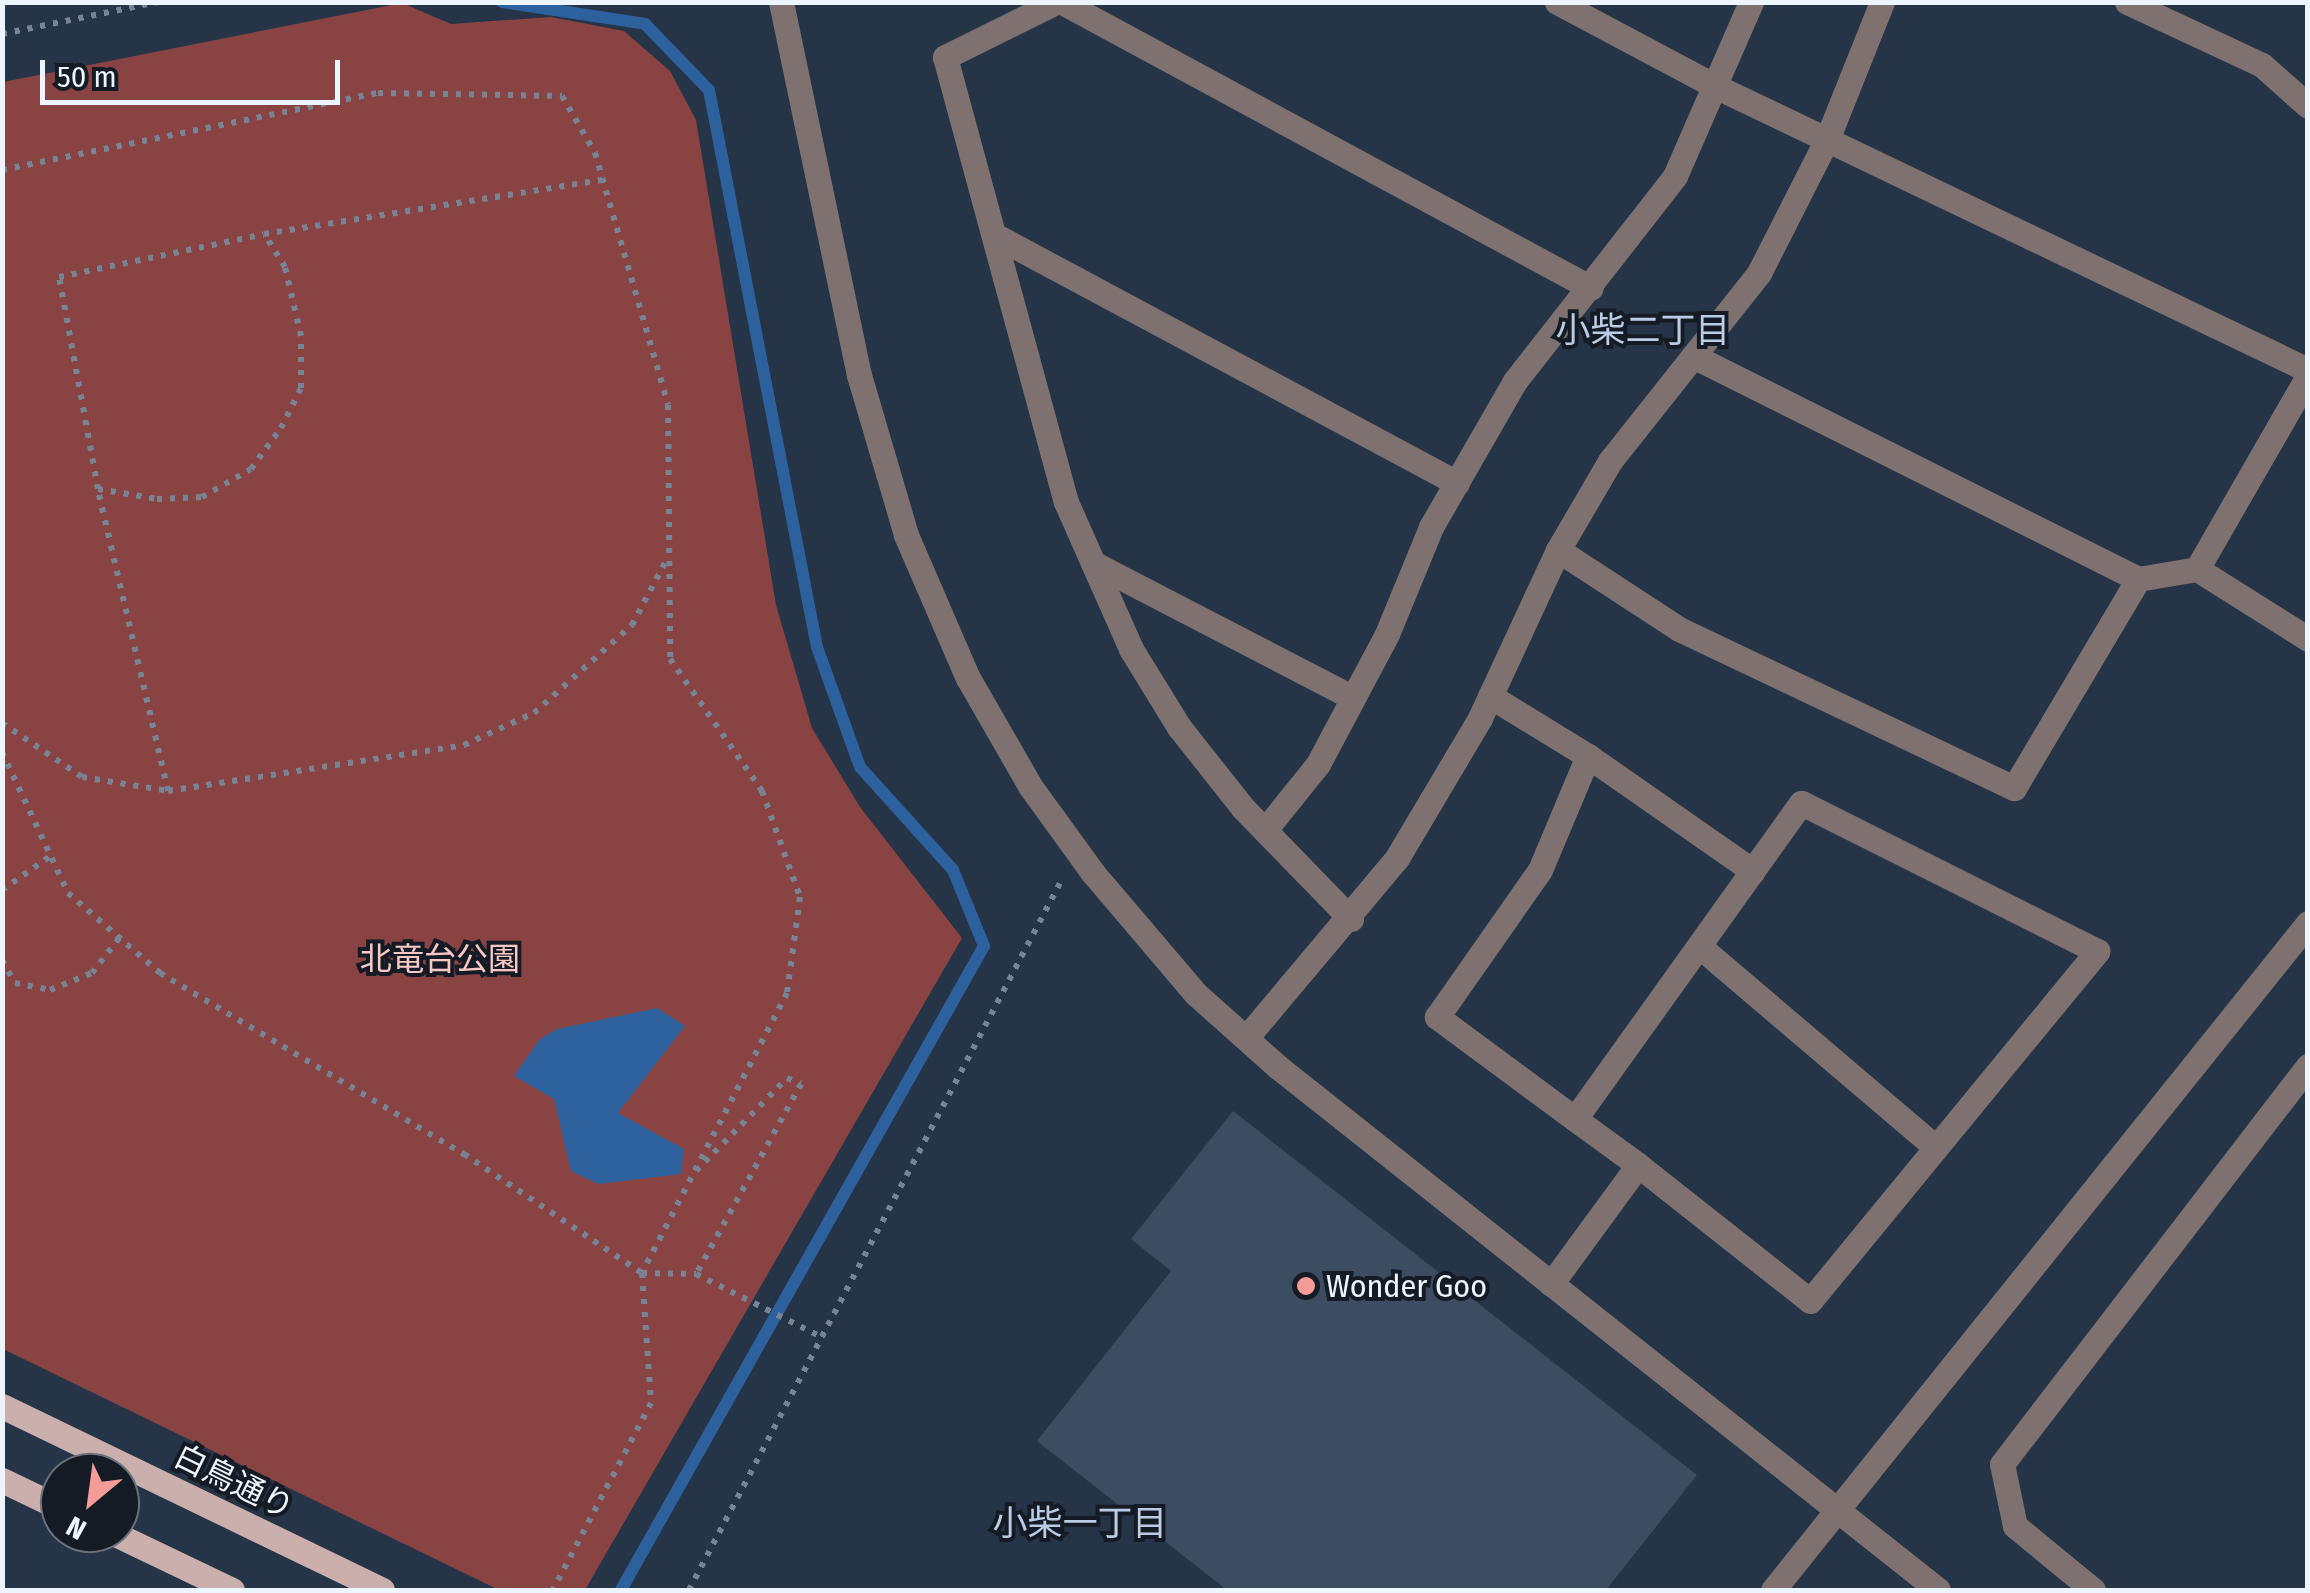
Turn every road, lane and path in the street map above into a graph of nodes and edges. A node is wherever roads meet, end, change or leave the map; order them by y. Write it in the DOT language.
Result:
graph roads {
  1 [pos="158,2"];
  2 [pos="781,2"];
  3 [pos="1059,2"];
  4 [pos="1557,2"];
  5 [pos="1751,2"];
  6 [pos="1882,2"];
  7 [pos="2127,2"];
  8 [pos="2,34"];
  9 [pos="1718,87"];
  10 [pos="2308,106"];
  11 [pos="1828,137"];
  12 [pos="2,170"];
  13 [pos="603,180"];
  14 [pos="264,234"];
  15 [pos="996,236"];
  16 [pos="1592,288"];
  17 [pos="1693,356"];
  18 [pos="2308,373"];
  19 [pos="1457,483"];
  20 [pos="98,489"];
  21 [pos="1558,550"];
  22 [pos="669,554"];
  23 [pos="1092,563"];
  24 [pos="2197,569"];
  25 [pos="2138,579"];
  26 [pos="2308,639"];
  27 [pos="1490,696"];
  28 [pos="1353,698"];
  29 [pos="2,723"];
  30 [pos="2,752"];
  31 [pos="1588,756"];
  32 [pos="168,791"];
  33 [pos="1265,830"];
  34 [pos="1077,850"];
  35 [pos="52,855"];
  36 [pos="1753,871"];
  37 [pos="2,890"];
  38 [pos="1351,919"];
  39 [pos="2308,923"];
  40 [pos="120,938"];
  41 [pos="1699,946"];
  42 [pos="2,960"];
  43 [pos="1246,1038"];
  44 [pos="2308,1066"];
  45 [pos="1576,1119"];
  46 [pos="1936,1148"];
  47 [pos="1638,1165"];
  48 [pos="692,1175"];
  49 [pos="642,1273"];
  50 [pos="696,1274"];
  51 [pos="1550,1284"];
  52 [pos="821,1338"];
  53 [pos="2,1406"];
  54 [pos="2,1480"];
  55 [pos="40,1498"];
  56 [pos="1836,1512"];
  57 [pos="140,1546"];
  58 [pos="232,1590"];
  59 [pos="382,1590"];
  60 [pos="553,1590"];
  61 [pos="689,1590"];
  62 [pos="1773,1590"];
  63 [pos="1938,1590"];
  64 [pos="2093,1590"];
  1 -- 8 [label="path"];
  2 -- 34 [label="street"];
  3 -- 15 [label="street"];
  3 -- 16 [label="street"];
  4 -- 9 [label="street"];
  5 -- 9 [label="street"];
  6 -- 11 [label="street"];
  7 -- 10 [label="street"];
  9 -- 11 [label="street"];
  9 -- 16 [label="street"];
  11 -- 17 [label="street"];
  11 -- 18 [label="street"];
  12 -- 13 [label="path"];
  13 -- 14 [label="path"];
  13 -- 22 [label="path"];
  14 -- 20 [label="path"];
  14 -- 20 [label="path"];
  15 -- 19 [label="street"];
  15 -- 23 [label="street"];
  16 -- 19 [label="street"];
  17 -- 21 [label="street"];
  17 -- 25 [label="street"];
  18 -- 24 [label="street"];
  19 -- 28 [label="street"];
  20 -- 32 [label="path"];
  21 -- 25 [label="street"];
  21 -- 27 [label="street"];
  22 -- 32 [label="path"];
  22 -- 48 [label="path"];
  23 -- 28 [label="street"];
  23 -- 33 [label="street"];
  24 -- 25 [label="street"];
  24 -- 26 [label="street"];
  27 -- 31 [label="street"];
  27 -- 38 [label="street"];
  28 -- 33 [label="street"];
  29 -- 32 [label="path"];
  30 -- 35 [label="path"];
  31 -- 36 [label="street"];
  31 -- 45 [label="street"];
  33 -- 38 [label="street"];
  34 -- 43 [label="street"];
  34 -- 52 [label="path"];
  35 -- 37 [label="path"];
  35 -- 40 [label="path"];
  36 -- 41 [label="street"];
  36 -- 46 [label="street"];
  38 -- 43 [label="street"];
  39 -- 56 [label="street"];
  40 -- 42 [label="path"];
  40 -- 49 [label="path"];
  41 -- 45 [label="street"];
  41 -- 46 [label="street"];
  43 -- 51 [label="street"];
  44 -- 64 [label="street"];
  45 -- 47 [label="street"];
  46 -- 47 [label="street"];
  47 -- 51 [label="street"];
  48 -- 49 [label="path"];
  48 -- 50 [label="path"];
  49 -- 50 [label="path"];
  49 -- 60 [label="path"];
  50 -- 52 [label="path"];
  51 -- 56 [label="street"];
  52 -- 61 [label="path"];
  53 -- 59 [label="main road, 白鳥通り"];
  54 -- 55 [label="main road"];
  56 -- 62 [label="street"];
  56 -- 63 [label="street"];
  57 -- 58 [label="main road"];
}
